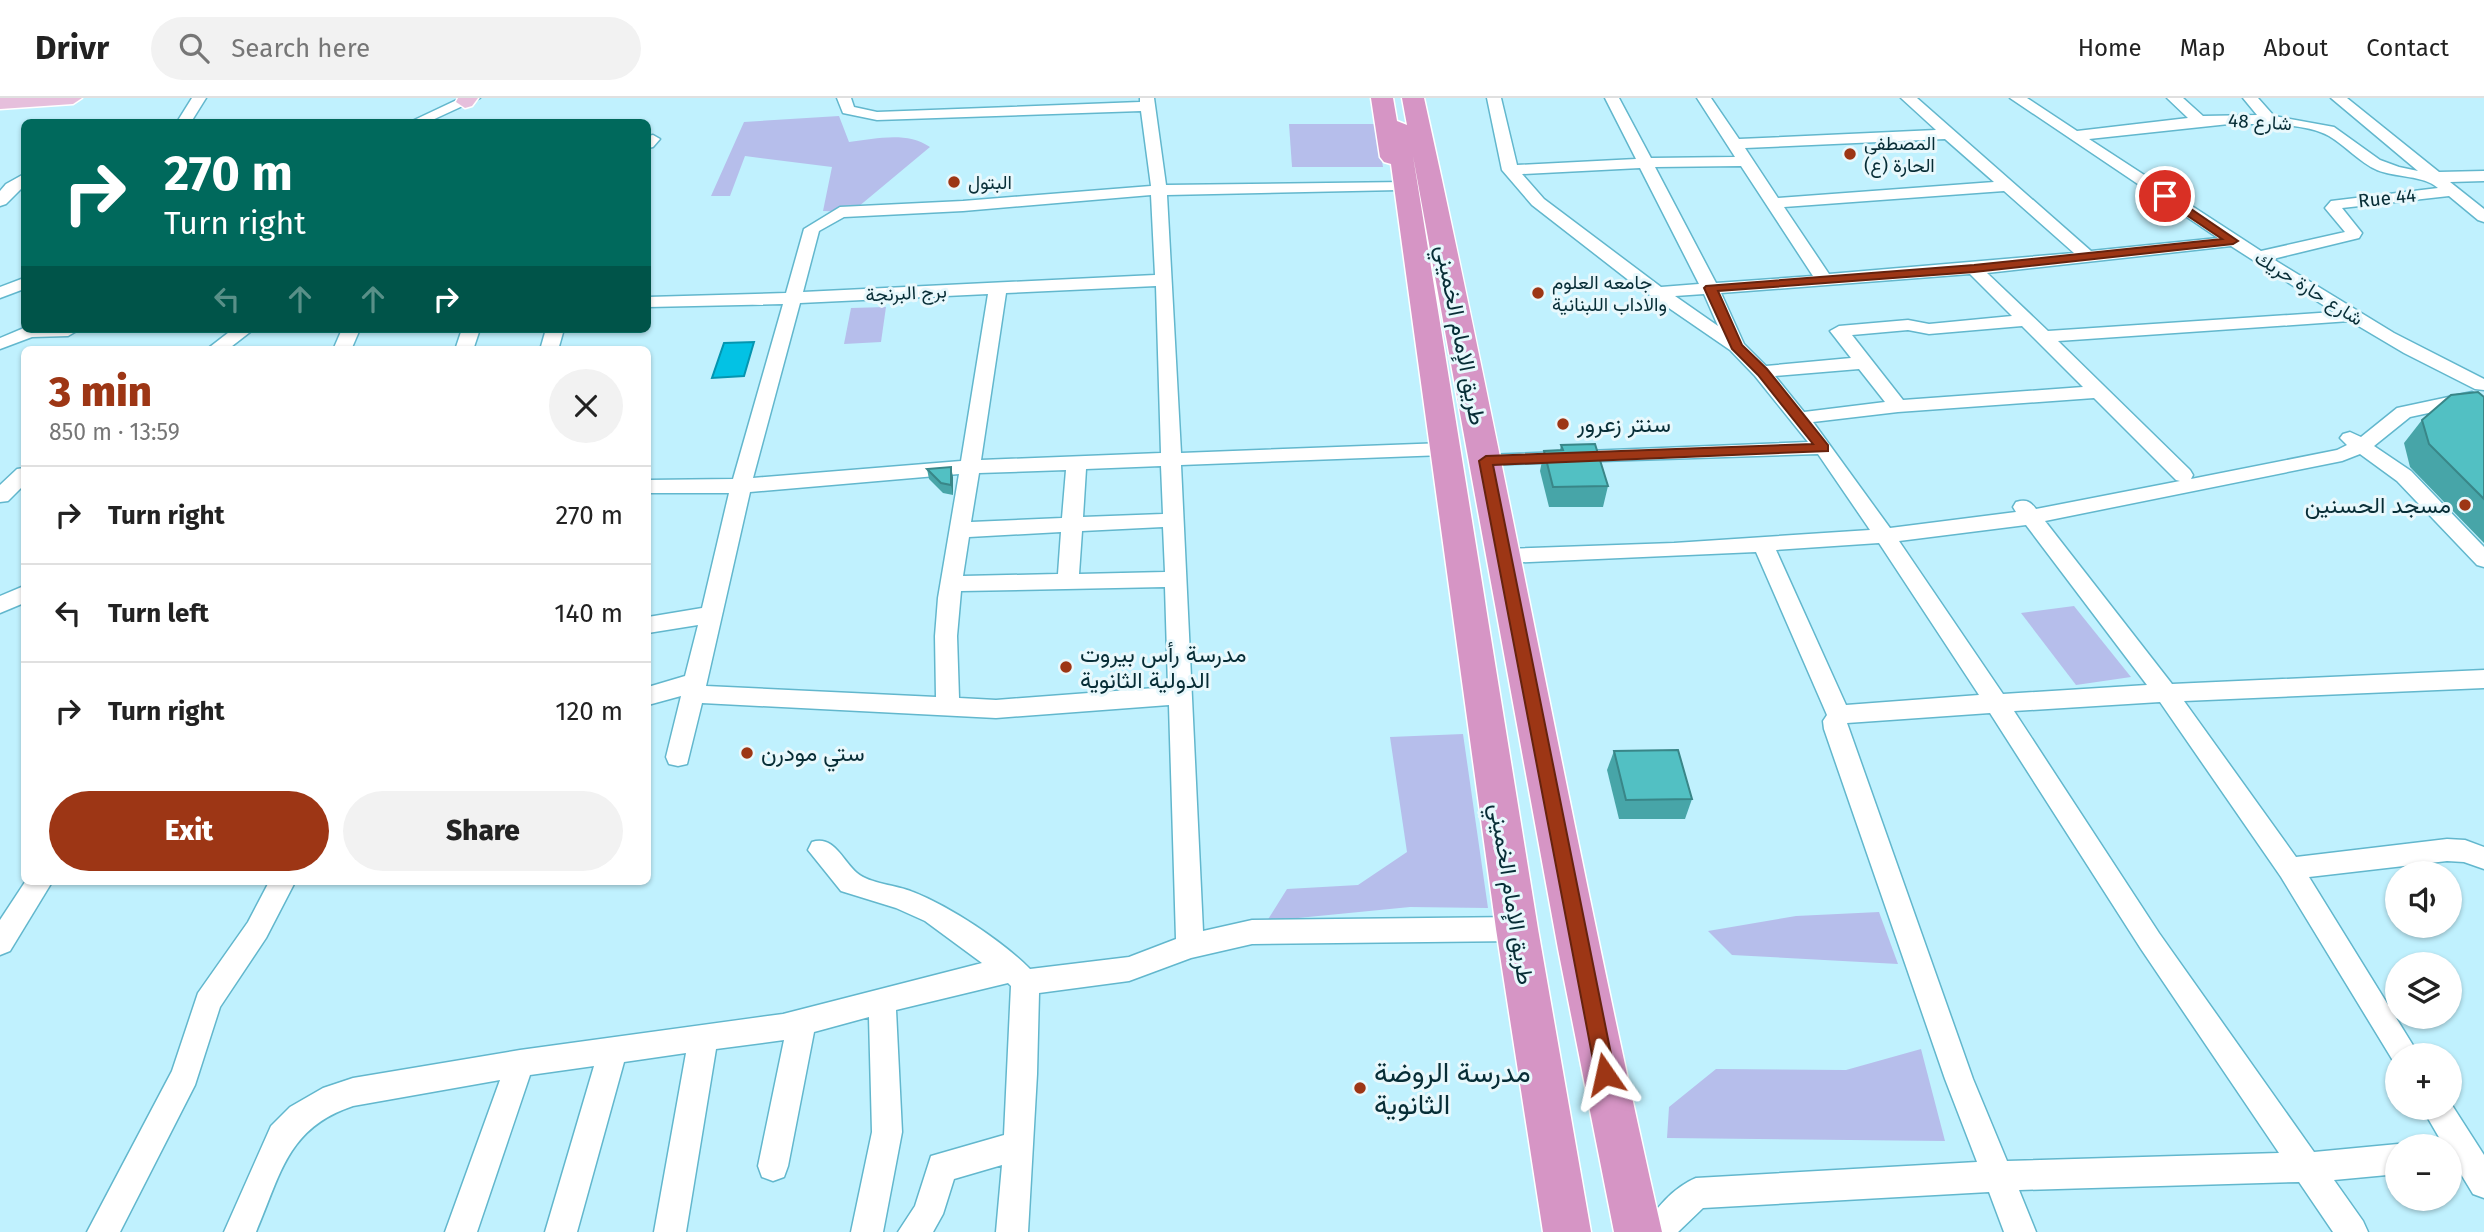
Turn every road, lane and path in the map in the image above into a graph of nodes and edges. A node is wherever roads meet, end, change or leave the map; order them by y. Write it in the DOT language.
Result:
graph roads {
  1 [pos="73,98"];
  2 [pos="199,98"];
  3 [pos="844,98"];
  4 [pos="1382,98"];
  5 [pos="1394,98"];
  6 [pos="1413,98"];
  7 [pos="1424,98"];
  8 [pos="1494,98"];
  9 [pos="1612,98"];
  10 [pos="1704,98"];
  11 [pos="1908,98"];
  12 [pos="2017,98"];
  13 [pos="2174,98"];
  14 [pos="2250,98"];
  15 [pos="2338,98"];
  16 [pos="468,100"];
  17 [pos="1147,102"];
  18 [pos="0,103"];
  19 [pos="437,114"];
  20 [pos="186,119"];
  21 [pos="424,119"];
  22 [pos="449,119"];
  23 [pos="2198,119"];
  24 [pos="2271,122"];
  25 [pos="1950,134"];
  26 [pos="2075,136"];
  27 [pos="1734,144"];
  28 [pos="1744,161"];
  29 [pos="1646,163"];
  30 [pos="1510,170"];
  31 [pos="2433,176"];
  32 [pos="2484,176"];
  33 [pos="21,181"];
  34 [pos="2008,186"];
  35 [pos="1412,187"];
  36 [pos="1159,190"];
  37 [pos="2452,191"];
  38 [pos="0,201"];
  39 [pos="1772,203"];
  40 [pos="2484,217"];
  41 [pos="2233,241"];
  42 [pos="2258,257"];
  43 [pos="2089,258"];
  44 [pos="1974,269"];
  45 [pos="1825,279"];
  46 [pos="1164,280"];
  47 [pos="21,285"];
  48 [pos="998,288"];
  49 [pos="1710,288"];
  50 [pos="1657,292"];
  51 [pos="0,293"];
  52 [pos="794,298"];
  53 [pos="651,302"];
  54 [pos="2353,316"];
  55 [pos="1426,320"];
  56 [pos="2028,320"];
  57 [pos="1461,322"];
  58 [pos="28,333"];
  59 [pos="239,333"];
  60 [pos="2045,337"];
  61 [pos="4,345"];
  62 [pos="221,346"];
  63 [pos="1736,346"];
  64 [pos="1863,363"];
  65 [pos="1762,372"];
  66 [pos="2478,391"];
  67 [pos="2099,392"];
  68 [pos="1898,406"];
  69 [pos="1800,418"];
  70 [pos="2355,442"];
  71 [pos="1823,448"];
  72 [pos="1444,449"];
  73 [pos="1172,459"];
  74 [pos="1486,461"];
  75 [pos="1076,464"];
  76 [pos="970,467"];
  77 [pos="2183,475"];
  78 [pos="21,477"];
  79 [pos="651,486"];
  80 [pos="741,486"];
  81 [pos="21,495"];
  82 [pos="0,496"];
  83 [pos="2026,511"];
  84 [pos="1174,520"];
  85 [pos="1072,525"];
  86 [pos="961,530"];
  87 [pos="1881,531"];
  88 [pos="1763,544"];
  89 [pos="1504,549"];
  90 [pos="2484,560"];
  91 [pos="1175,579"];
  92 [pos="1068,581"];
  93 [pos="951,584"];
  94 [pos="21,595"];
  95 [pos="0,605"];
  96 [pos="713,614"];
  97 [pos="651,624"];
  98 [pos="2484,679"];
  99 [pos="693,688"];
  100 [pos="2166,693"];
  101 [pos="651,695"];
  102 [pos="1180,695"];
  103 [pos="1996,703"];
  104 [pos="948,707"];
  105 [pos="1839,716"];
  106 [pos="678,757"];
  107 [pos="1503,839"];
  108 [pos="1559,840"];
  109 [pos="821,850"];
  110 [pos="2484,858"];
  111 [pos="2290,869"];
  112 [pos="37,885"];
  113 [pos="280,885"];
  114 [pos="1517,929"];
  115 [pos="0,943"];
  116 [pos="1190,946"];
  117 [pos="1019,976"];
  118 [pos="882,1002"];
  119 [pos="802,1023"];
  120 [pos="703,1040"];
  121 [pos="2397,1043"];
  122 [pos="613,1051"];
  123 [pos="520,1063"];
  124 [pos="2445,1120"];
  125 [pos="1019,1146"];
  126 [pos="2466,1152"];
  127 [pos="2385,1160"];
  128 [pos="774,1166"];
  129 [pos="2309,1167"];
  130 [pos="1997,1176"];
  131 [pos="2484,1183"];
  132 [pos="103,1232"];
  133 [pos="240,1232"];
  134 [pos="461,1232"];
  135 [pos="561,1232"];
  136 [pos="670,1232"];
  137 [pos="867,1232"];
  138 [pos="914,1232"];
  139 [pos="1013,1232"];
  140 [pos="1567,1232"];
  141 [pos="1638,1232"];
  142 [pos="1659,1232"];
  143 [pos="2021,1232"];
  144 [pos="2352,1232"];
  1 -- 18 [label="main road"];
  2 -- 20 [label="street"];
  3 -- 17 [label="street"];
  4 -- 35 [label="highway"];
  5 -- 35 [label="highway, طريق الإمام الخميني"];
  6 -- 35 [label="highway, طريق الإمام الخميني"];
  7 -- 35 [label="highway"];
  8 -- 30 [label="street"];
  9 -- 29 [label="street"];
  10 -- 27 [label="street"];
  11 -- 25 [label="street"];
  12 -- 26 [label="street, شارع حارة حريك"];
  13 -- 23 [label="street"];
  14 -- 24 [label="street"];
  15 -- 31 [label="street"];
  16 -- 19 [label="street"];
  17 -- 36 [label="street"];
  19 -- 21 [label="street"];
  19 -- 22 [label="street"];
  23 -- 24 [label="street, شارع 48"];
  23 -- 26 [label="street, شارع 48"];
  24 -- 31 [label="street, شارع 48"];
  25 -- 27 [label="street"];
  25 -- 34 [label="street"];
  26 -- 41 [label="street, شارع حارة حريك"];
  27 -- 28 [label="street"];
  28 -- 29 [label="street"];
  28 -- 39 [label="street"];
  29 -- 30 [label="street"];
  29 -- 49 [label="street"];
  30 -- 50 [label="street"];
  31 -- 32 [label="street, شارع 48"];
  31 -- 37 [label="street"];
  33 -- 38 [label="street"];
  34 -- 39 [label="street"];
  34 -- 43 [label="street"];
  35 -- 36 [label="street"];
  35 -- 55 [label="highway, طريق الإمام الخميني"];
  35 -- 57 [label="highway, طريق الإمام الخميني"];
  36 -- 46 [label="street"];
  36 -- 52 [label="street"];
  37 -- 40 [label="street"];
  37 -- 42 [label="street, Rue 44"];
  39 -- 45 [label="street"];
  41 -- 42 [label="street, شارع حارة حريك"];
  41 -- 43 [label="street"];
  42 -- 54 [label="street, شارع حارة حريك"];
  43 -- 44 [label="street"];
  44 -- 45 [label="street"];
  44 -- 56 [label="street"];
  45 -- 49 [label="street"];
  46 -- 48 [label="street, برج البرنجة"];
  46 -- 73 [label="street"];
  47 -- 51 [label="street"];
  48 -- 52 [label="street, برج البرنجة"];
  48 -- 76 [label="street"];
  49 -- 50 [label="street"];
  49 -- 63 [label="street"];
  50 -- 63 [label="street"];
  52 -- 53 [label="street, برج البرنجة"];
  52 -- 80 [label="street"];
  54 -- 60 [label="street"];
  54 -- 66 [label="street, شارع حارة حريك"];
  55 -- 57 [label="highway"];
  55 -- 72 [label="highway, طريق الإمام الخميني"];
  56 -- 60 [label="street"];
  56 -- 64 [label="street"];
  57 -- 74 [label="highway, طريق الإمام الخميني"];
  58 -- 61 [label="street"];
  59 -- 62 [label="street"];
  60 -- 67 [label="street"];
  63 -- 65 [label="street"];
  64 -- 65 [label="street"];
  64 -- 68 [label="street"];
  65 -- 69 [label="street"];
  66 -- 70 [label="street"];
  67 -- 68 [label="street"];
  67 -- 77 [label="street"];
  68 -- 69 [label="street"];
  69 -- 71 [label="street"];
  70 -- 77 [label="street"];
  70 -- 83 [label="street"];
  70 -- 90 [label="street"];
  71 -- 74 [label="street"];
  71 -- 87 [label="street"];
  72 -- 73 [label="street"];
  72 -- 107 [label="highway, طريق الإمام الخميني"];
  73 -- 75 [label="street"];
  73 -- 84 [label="street"];
  74 -- 89 [label="highway, طريق الإمام الخميني"];
  75 -- 76 [label="street"];
  75 -- 85 [label="street"];
  76 -- 80 [label="street"];
  76 -- 86 [label="street"];
  77 -- 83 [label="street"];
  78 -- 82 [label="street"];
  79 -- 80 [label="street"];
  80 -- 96 [label="street"];
  81 -- 82 [label="street"];
  83 -- 87 [label="street"];
  83 -- 100 [label="street"];
  84 -- 85 [label="street"];
  84 -- 91 [label="street"];
  85 -- 86 [label="street"];
  85 -- 92 [label="street"];
  86 -- 93 [label="street"];
  87 -- 88 [label="street"];
  87 -- 89 [label="street"];
  87 -- 103 [label="street"];
  88 -- 89 [label="street"];
  88 -- 105 [label="street"];
  89 -- 108 [label="highway, طريق الإمام الخميني"];
  91 -- 92 [label="street"];
  91 -- 102 [label="street"];
  92 -- 93 [label="street"];
  93 -- 104 [label="street"];
  94 -- 95 [label="street"];
  96 -- 97 [label="street"];
  96 -- 99 [label="street"];
  98 -- 100 [label="street"];
  99 -- 101 [label="street"];
  99 -- 104 [label="street"];
  99 -- 106 [label="street"];
  100 -- 103 [label="street"];
  100 -- 111 [label="street"];
  102 -- 104 [label="street"];
  102 -- 116 [label="street"];
  103 -- 105 [label="street"];
  103 -- 129 [label="street"];
  105 -- 130 [label="street"];
  107 -- 108 [label="highway"];
  107 -- 114 [label="highway, طريق الإمام الخميني"];
  108 -- 141 [label="highway, طريق الإمام الخميني"];
  109 -- 117 [label="street"];
  110 -- 111 [label="street"];
  111 -- 121 [label="street"];
  112 -- 115 [label="street"];
  113 -- 132 [label="street"];
  114 -- 116 [label="street"];
  114 -- 140 [label="highway, طريق الإمام الخميني"];
  116 -- 117 [label="street"];
  117 -- 118 [label="street"];
  117 -- 125 [label="street"];
  118 -- 119 [label="street"];
  118 -- 137 [label="street"];
  119 -- 120 [label="street"];
  119 -- 128 [label="street"];
  120 -- 122 [label="street"];
  120 -- 136 [label="street"];
  122 -- 123 [label="street"];
  122 -- 135 [label="street"];
  123 -- 133 [label="street"];
  123 -- 134 [label="street"];
  124 -- 126 [label="street"];
  125 -- 138 [label="street"];
  125 -- 139 [label="street"];
  126 -- 131 [label="street"];
  127 -- 129 [label="street"];
  129 -- 130 [label="street"];
  129 -- 144 [label="street"];
  130 -- 142 [label="street"];
  130 -- 143 [label="street"];
}
